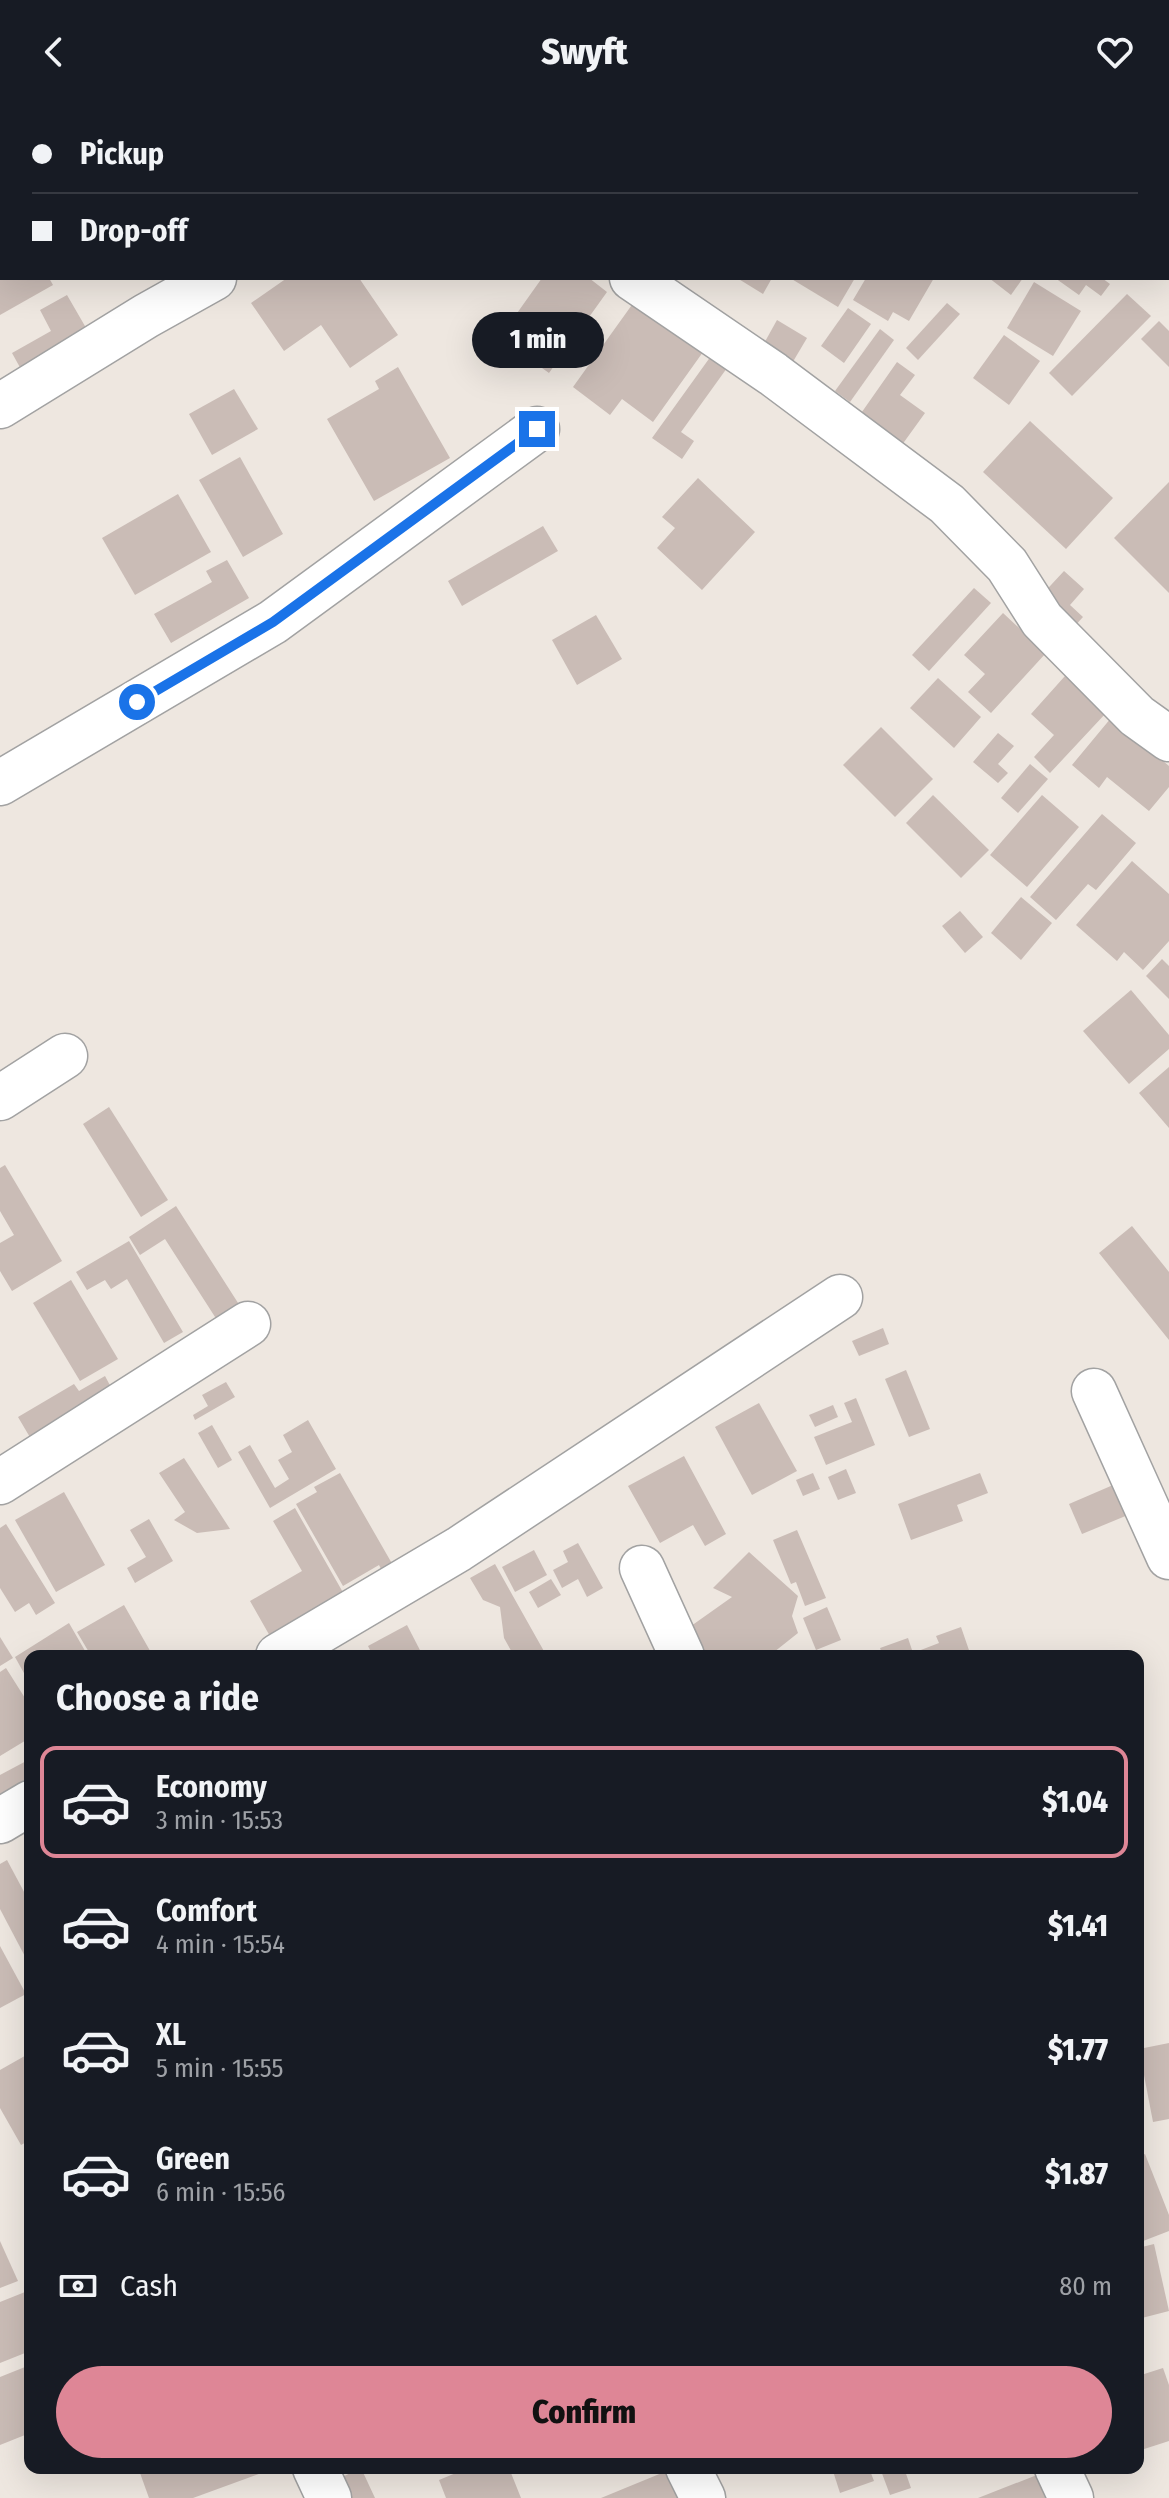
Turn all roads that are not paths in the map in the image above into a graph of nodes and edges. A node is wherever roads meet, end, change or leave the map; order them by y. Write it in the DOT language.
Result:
graph roads {
  1 [pos="210,280"];
  2 [pos="635,280"];
  3 [pos="0,406"];
  4 [pos="537,429"];
  5 [pos="1169,739"];
  6 [pos="0,783"];
  7 [pos="65,1056"];
  8 [pos="0,1098"];
  9 [pos="840,1297"];
  10 [pos="248,1324"];
  11 [pos="1094,1391"];
  12 [pos="0,1482"];
  13 [pos="1169,1557"];
  14 [pos="642,1568"];
  15 [pos="288,1650"];
  16 [pos="679,1650"];
  17 [pos="24,1807"];
  18 [pos="0,1821"];
  19 [pos="318,2474"];
  20 [pos="691,2474"];
  21 [pos="1060,2474"];
  22 [pos="329,2498"];
  23 [pos="703,2498"];
  24 [pos="1071,2498"];
  1 -- 3 [label="street"];
  2 -- 5 [label="street"];
  4 -- 6 [label="street"];
  7 -- 8 [label="street"];
  9 -- 15 [label="street"];
  10 -- 12 [label="street"];
  11 -- 13 [label="street"];
  14 -- 16 [label="street"];
  17 -- 18 [label="street"];
  19 -- 22 [label="street"];
  20 -- 23 [label="street"];
  21 -- 24 [label="street"];
}
